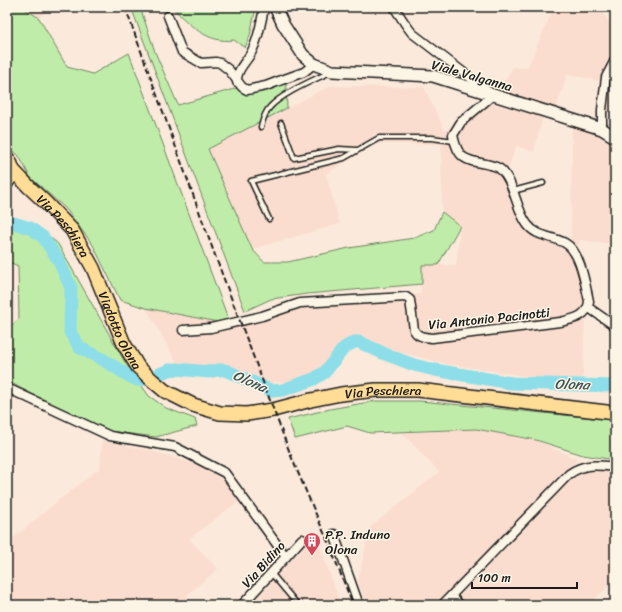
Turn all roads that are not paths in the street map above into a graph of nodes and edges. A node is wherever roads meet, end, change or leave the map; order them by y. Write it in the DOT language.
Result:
graph roads {
  1 [pos="394,7"];
  2 [pos="269,8"];
  3 [pos="168,16"];
  4 [pos="615,60"];
  5 [pos="314,64"];
  6 [pos="332,71"];
  7 [pos="237,82"];
  8 [pos="493,95"];
  9 [pos="281,123"];
  10 [pos="261,127"];
  11 [pos="602,129"];
  12 [pos="615,138"];
  13 [pos="454,141"];
  14 [pos="358,150"];
  15 [pos="10,163"];
  16 [pos="7,183"];
  17 [pos="543,183"];
  18 [pos="29,188"];
  19 [pos="513,191"];
  20 [pos="269,219"];
  21 [pos="93,268"];
  22 [pos="589,308"];
  23 [pos="615,326"];
  24 [pos="183,330"];
  25 [pos="158,386"];
  26 [pos="7,388"];
  27 [pos="615,413"];
  28 [pos="615,467"];
  29 [pos="334,534"];
  30 [pos="302,539"];
  31 [pos="286,557"];
  32 [pos="271,573"];
  33 [pos="450,596"];
  34 [pos="242,605"];
  35 [pos="298,605"];
  36 [pos="359,605"];
  37 [pos="442,605"];
  38 [pos="460,605"];
  1 -- 8 [label="street"];
  2 -- 5 [label="main road, Viale Valganna"];
  2 -- 7 [label="street"];
  3 -- 7 [label="street"];
  4 -- 11 [label="street"];
  5 -- 6 [label="main road, Viale Valganna"];
  5 -- 7 [label="street"];
  6 -- 8 [label="main road, Viale Valganna"];
  6 -- 10 [label="lane"];
  8 -- 11 [label="main road, Viale Valganna"];
  8 -- 13 [label="street"];
  9 -- 14 [label="lane"];
  11 -- 12 [label="main road, Viale Valganna"];
  13 -- 14 [label="lane"];
  13 -- 19 [label="street"];
  14 -- 20 [label="lane"];
  15 -- 16 [label="main road, Via Peschiera"];
  15 -- 18 [label="main road, Via Peschiera"];
  16 -- 18 [label="main road, Via Peschiera"];
  17 -- 19 [label="lane"];
  18 -- 21 [label="main road, Via Peschiera"];
  19 -- 22 [label="street"];
  21 -- 25 [label="main road, Viadotto Olona"];
  22 -- 23 [label="street"];
  22 -- 24 [label="street, Via Antonio Pacinotti"];
  25 -- 27 [label="main road, Via Peschiera"];
  26 -- 31 [label="street"];
  28 -- 33 [label="street"];
  29 -- 36 [label="street"];
  30 -- 31 [label="street, Via Bidino"];
  31 -- 32 [label="street, Via Bidino"];
  32 -- 34 [label="street, Via Bidino"];
  32 -- 35 [label="lane"];
  33 -- 37 [label="street"];
  33 -- 38 [label="street"];
}
